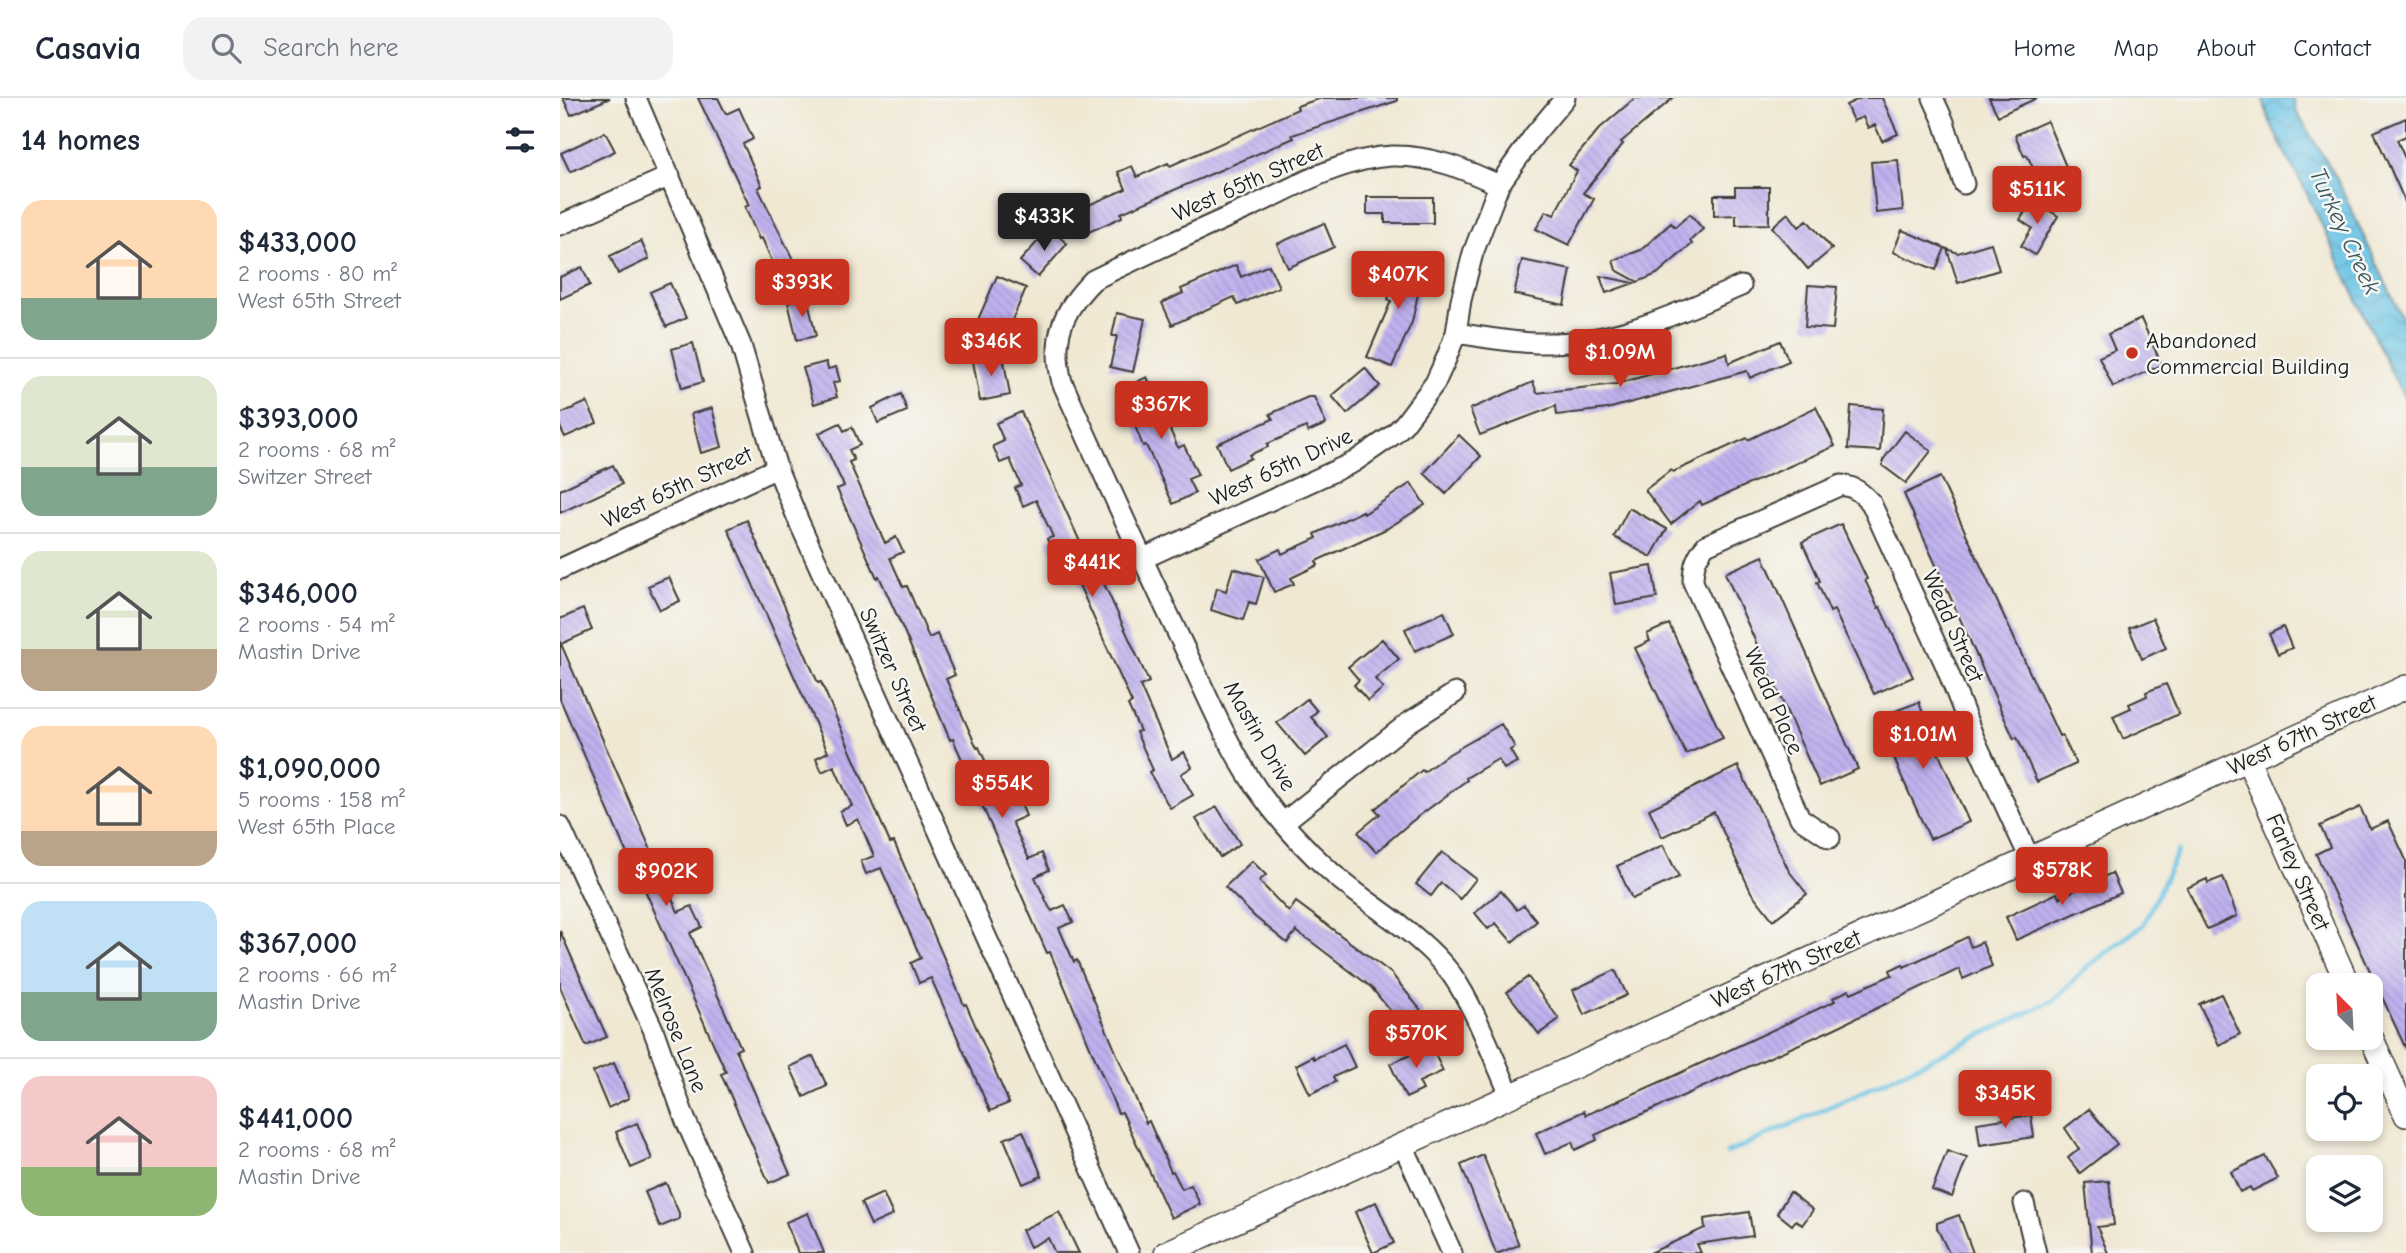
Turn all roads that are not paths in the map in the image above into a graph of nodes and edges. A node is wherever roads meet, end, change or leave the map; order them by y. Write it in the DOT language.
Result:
graph roads {
  1 [pos="636,98"];
  2 [pos="1565,98"];
  3 [pos="1933,98"];
  4 [pos="670,176"];
  5 [pos="1964,184"];
  6 [pos="1499,185"];
  7 [pos="560,225"];
  8 [pos="1741,286"];
  9 [pos="1455,333"];
  10 [pos="1058,342"];
  11 [pos="777,468"];
  12 [pos="1142,559"];
  13 [pos="560,569"];
  14 [pos="1693,570"];
  15 [pos="2406,687"];
  16 [pos="1455,693"];
  17 [pos="2248,760"];
  18 [pos="1284,822"];
  19 [pos="560,826"];
  20 [pos="1830,838"];
  21 [pos="2031,859"];
  22 [pos="2343,973"];
  23 [pos="2377,1050"];
  24 [pos="1510,1095"];
  25 [pos="2406,1115"];
  26 [pos="1403,1145"];
  27 [pos="2024,1203"];
  28 [pos="745,1253"];
  29 [pos="1129,1253"];
  30 [pos="1166,1253"];
  31 [pos="1452,1253"];
  32 [pos="2036,1253"];
  1 -- 4 [label="street, Switzer Street"];
  2 -- 6 [label="street, West 65th Drive"];
  3 -- 5 [label="street"];
  4 -- 7 [label="street"];
  4 -- 11 [label="street, Switzer Street"];
  6 -- 9 [label="street, West 65th Drive"];
  6 -- 10 [label="street, West 65th Street"];
  8 -- 9 [label="street"];
  9 -- 12 [label="street, West 65th Drive"];
  10 -- 12 [label="street, Mastin Drive"];
  11 -- 13 [label="street, West 65th Street"];
  11 -- 29 [label="street, Switzer Street"];
  12 -- 18 [label="street, Mastin Drive"];
  14 -- 20 [label="street, Wedd Place"];
  14 -- 21 [label="street, Wedd Street"];
  15 -- 17 [label="street, West 67th Street"];
  16 -- 18 [label="street"];
  17 -- 21 [label="street, West 67th Street"];
  17 -- 22 [label="street, Farley Street"];
  18 -- 24 [label="street, Mastin Drive"];
  19 -- 28 [label="street, Melrose Lane"];
  21 -- 24 [label="street, West 67th Street"];
  23 -- 25 [label="street"];
  24 -- 26 [label="street, West 67th Street"];
  26 -- 30 [label="street, West 67th Street"];
  26 -- 31 [label="street"];
  27 -- 32 [label="street"];
}
